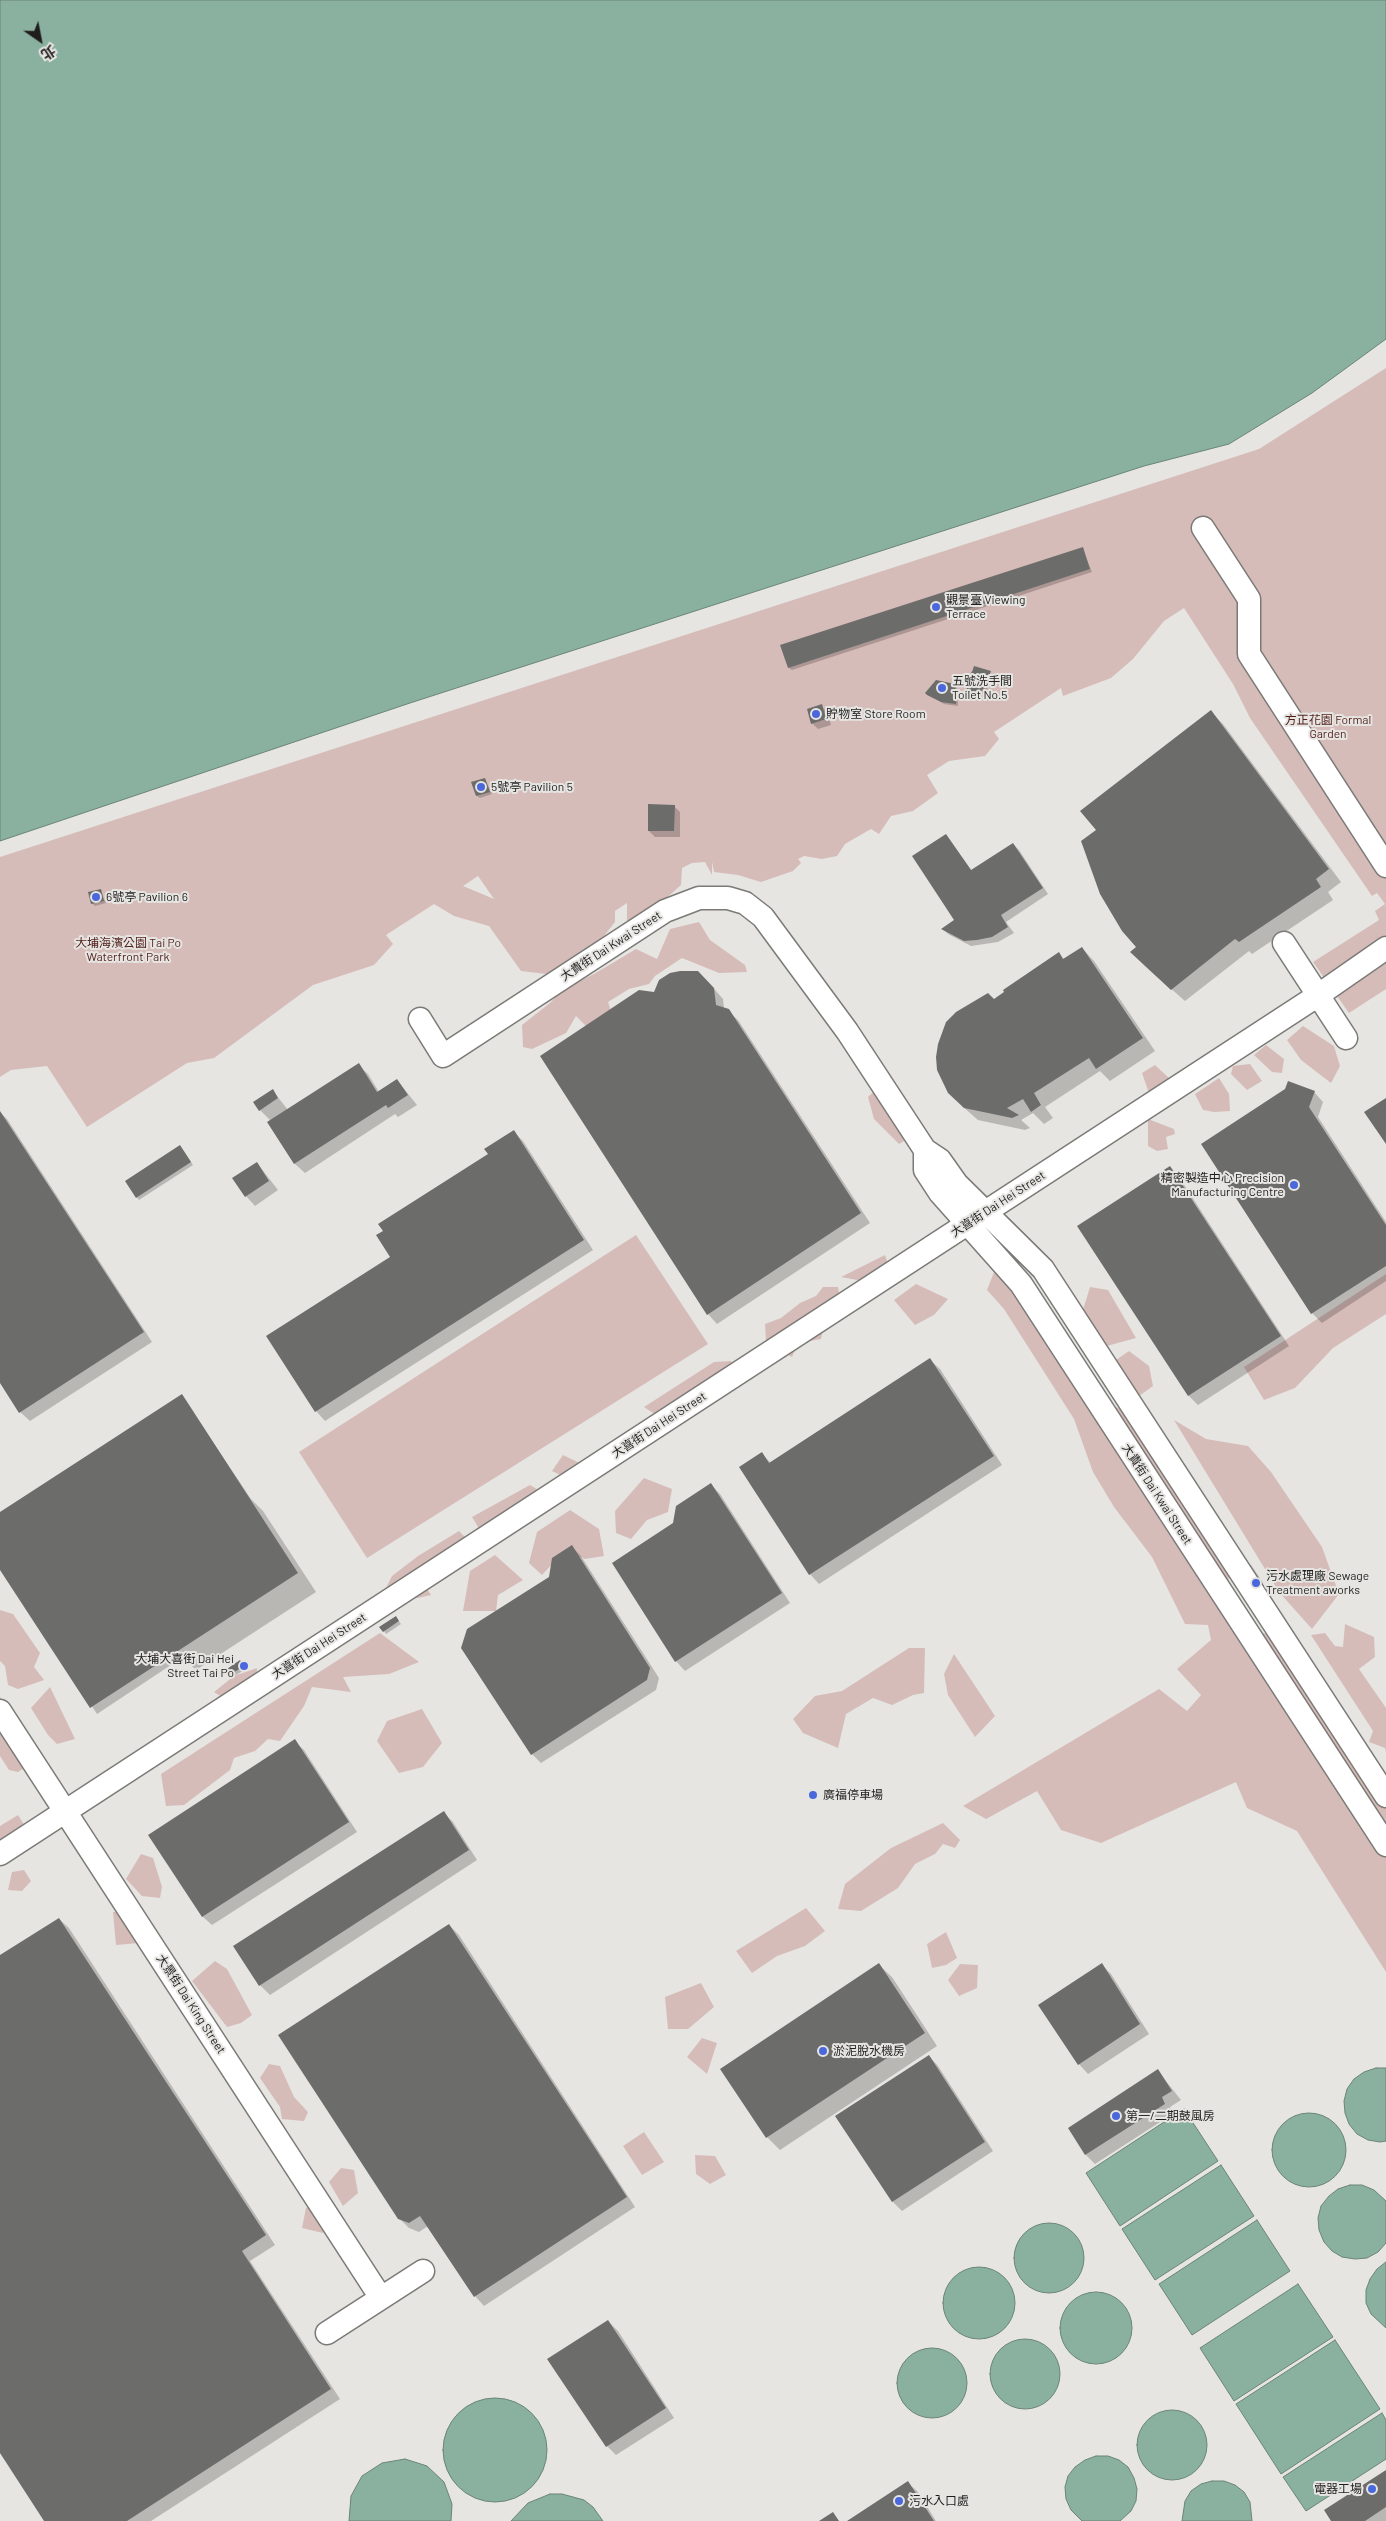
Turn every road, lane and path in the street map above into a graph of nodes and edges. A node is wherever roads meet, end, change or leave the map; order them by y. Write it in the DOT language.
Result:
graph roads {
  1 [pos="1203,528"];
  2 [pos="1386,866"];
  3 [pos="1284,943"];
  4 [pos="1386,948"];
  5 [pos="1317,996"];
  6 [pos="420,1019"];
  7 [pos="1346,1038"];
  8 [pos="976,1218"];
  9 [pos="0,1711"];
  10 [pos="1386,1796"];
  11 [pos="65,1811"];
  12 [pos="1386,1845"];
  13 [pos="0,1854"];
  14 [pos="423,2271"];
  15 [pos="381,2298"];
  16 [pos="327,2333"];
  1 -- 2 [label="street"];
  3 -- 5 [label="street"];
  4 -- 5 [label="street, 大喜街 Dai Hei Street"];
  5 -- 7 [label="street"];
  5 -- 8 [label="street, 大喜街 Dai Hei Street"];
  6 -- 8 [label="street, 大貴街 Dai Kwai Street"];
  8 -- 10 [label="street, 大貴街 Dai Kwai Street"];
  8 -- 11 [label="street, 大喜街 Dai Hei Street"];
  8 -- 12 [label="street, 大貴街 Dai Kwai Street"];
  9 -- 11 [label="street, 大景街 Dai King Street"];
  11 -- 13 [label="street, 大喜街 Dai Hei Street"];
  11 -- 15 [label="street, 大景街 Dai King Street"];
  14 -- 15 [label="street"];
  15 -- 16 [label="street"];
}
